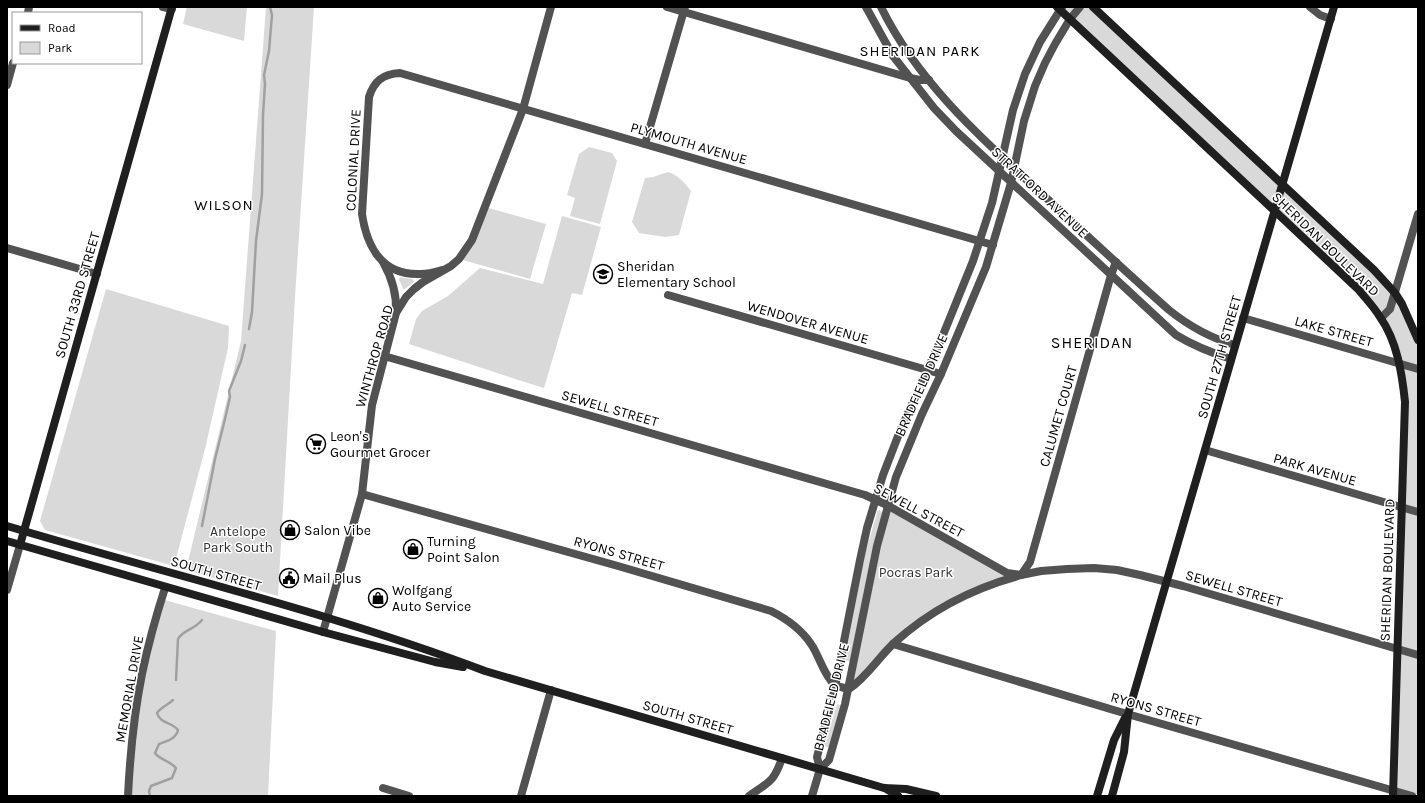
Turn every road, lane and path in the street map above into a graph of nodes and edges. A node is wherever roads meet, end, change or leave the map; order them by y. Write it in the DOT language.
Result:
graph roads {
  1 [pos="551,7"];
  2 [pos="667,7"];
  3 [pos="866,7"];
  4 [pos="881,7"];
  5 [pos="1080,7"];
  6 [pos="1093,7"];
  7 [pos="1310,7"];
  8 [pos="1334,7"];
  9 [pos="169,8"];
  10 [pos="1060,8"];
  11 [pos="684,9"];
  12 [pos="1070,19"];
  13 [pos="1330,19"];
  14 [pos="13,64"];
  15 [pos="910,78"];
  16 [pos="378,80"];
  17 [pos="929,80"];
  18 [pos="7,85"];
  19 [pos="522,108"];
  20 [pos="646,144"];
  21 [pos="1003,157"];
  22 [pos="1014,168"];
  23 [pos="1000,172"];
  24 [pos="1011,183"];
  25 [pos="1283,184"];
  26 [pos="1275,212"];
  27 [pos="1418,214"];
  28 [pos="980,242"];
  29 [pos="993,245"];
  30 [pos="7,248"];
  31 [pos="383,262"];
  32 [pos="1116,262"];
  33 [pos="442,270"];
  34 [pos="97,274"];
  35 [pos="1111,275"];
  36 [pos="1395,293"];
  37 [pos="668,295"];
  38 [pos="396,313"];
  39 [pos="1243,318"];
  40 [pos="1381,318"];
  41 [pos="1418,340"];
  42 [pos="1236,345"];
  43 [pos="384,356"];
  44 [pos="1231,359"];
  45 [pos="1400,364"];
  46 [pos="1418,369"];
  47 [pos="927,370"];
  48 [pos="941,374"];
  49 [pos="1205,450"];
  50 [pos="362,494"];
  51 [pos="876,499"];
  52 [pos="887,505"];
  53 [pos="1402,507"];
  54 [pos="1418,512"];
  55 [pos="7,526"];
  56 [pos="24,531"];
  57 [pos="7,541"];
  58 [pos="20,545"];
  59 [pos="1021,575"];
  60 [pos="1166,582"];
  61 [pos="165,588"];
  62 [pos="7,590"];
  63 [pos="327,618"];
  64 [pos="323,632"];
  65 [pos="893,644"];
  66 [pos="1398,649"];
  67 [pos="1418,655"];
  68 [pos="485,672"];
  69 [pos="835,685"];
  70 [pos="849,689"];
  71 [pos="551,690"];
  72 [pos="1128,714"];
  73 [pos="782,758"];
  74 [pos="820,769"];
  75 [pos="383,788"];
  76 [pos="884,788"];
  77 [pos="1393,793"];
  78 [pos="128,796"];
  79 [pos="410,796"];
  80 [pos="521,796"];
  81 [pos="749,796"];
  82 [pos="812,796"];
  83 [pos="898,796"];
  84 [pos="936,796"];
  85 [pos="1097,796"];
  86 [pos="1112,796"];
  87 [pos="1412,796"];
  1 -- 19 [label="street, WINTHROP ROAD"];
  2 -- 11 [label="street"];
  3 -- 15 [label="street, STRATFORD AVENUE"];
  4 -- 17 [label="street, STRATFORD AVENUE"];
  5 -- 12 [label="street, BRADFIELD DRIVE"];
  6 -- 25 [label="main road, SHERIDAN BOULEVARD"];
  7 -- 13 [label="street"];
  8 -- 13 [label="main road, SOUTH 27TH STREET"];
  9 -- 34 [label="main road, SOUTH 33RD STREET"];
  10 -- 12 [label="main road, SHERIDAN BOULEVARD"];
  10 -- 21 [label="street, BRADFIELD DRIVE"];
  11 -- 15 [label="street"];
  11 -- 20 [label="street"];
  12 -- 22 [label="street, BRADFIELD DRIVE"];
  12 -- 26 [label="main road, SHERIDAN BOULEVARD"];
  13 -- 25 [label="main road, SOUTH 27TH STREET"];
  14 -- 18 [label="street"];
  15 -- 17 [label="street"];
  15 -- 23 [label="street, STRATFORD AVENUE"];
  16 -- 19 [label="street, PLYMOUTH AVENUE"];
  16 -- 31 [label="street, COLONIAL DRIVE"];
  17 -- 21 [label="street, STRATFORD AVENUE"];
  19 -- 20 [label="street, PLYMOUTH AVENUE"];
  19 -- 33 [label="street, WINTHROP ROAD"];
  20 -- 28 [label="street, PLYMOUTH AVENUE"];
  21 -- 22 [label="street, STRATFORD AVENUE"];
  21 -- 23 [label="street, BRADFIELD DRIVE"];
  22 -- 24 [label="street, BRADFIELD DRIVE"];
  22 -- 32 [label="street, STRATFORD AVENUE"];
  23 -- 24 [label="street, STRATFORD AVENUE"];
  23 -- 28 [label="street, BRADFIELD DRIVE"];
  24 -- 29 [label="street, BRADFIELD DRIVE"];
  24 -- 35 [label="street, STRATFORD AVENUE"];
  25 -- 26 [label="main road, SOUTH 27TH STREET"];
  25 -- 36 [label="main road, SHERIDAN BOULEVARD"];
  26 -- 39 [label="main road, SOUTH 27TH STREET"];
  26 -- 40 [label="main road, SHERIDAN BOULEVARD"];
  27 -- 36 [label="street"];
  28 -- 29 [label="street, PLYMOUTH AVENUE"];
  28 -- 47 [label="street, BRADFIELD DRIVE"];
  29 -- 48 [label="street, BRADFIELD DRIVE"];
  30 -- 34 [label="street"];
  31 -- 33 [label="street, COLONIAL DRIVE"];
  31 -- 38 [label="street, COLONIAL DRIVE"];
  32 -- 35 [label="street, CALUMET COURT"];
  32 -- 42 [label="street, STRATFORD AVENUE"];
  33 -- 38 [label="street, WINTHROP ROAD"];
  34 -- 56 [label="main road, SOUTH 33RD STREET"];
  35 -- 44 [label="street, STRATFORD AVENUE"];
  35 -- 59 [label="street, CALUMET COURT"];
  36 -- 40 [label="street"];
  36 -- 41 [label="main road, SHERIDAN BOULEVARD"];
  37 -- 47 [label="street, WENDOVER AVENUE"];
  38 -- 43 [label="street, WINTHROP ROAD"];
  39 -- 42 [label="main road, SOUTH 27TH STREET"];
  39 -- 45 [label="street, LAKE STREET"];
  40 -- 45 [label="main road, SHERIDAN BOULEVARD"];
  42 -- 44 [label="main road, SOUTH 27TH STREET"];
  43 -- 50 [label="street, WINTHROP ROAD"];
  43 -- 51 [label="street, SEWELL STREET"];
  44 -- 49 [label="main road, SOUTH 27TH STREET"];
  45 -- 46 [label="street, LAKE STREET"];
  45 -- 53 [label="main road, SHERIDAN BOULEVARD"];
  47 -- 48 [label="street, WENDOVER AVENUE"];
  47 -- 51 [label="street, BRADFIELD DRIVE"];
  48 -- 52 [label="street, BRADFIELD DRIVE"];
  49 -- 53 [label="street, PARK AVENUE"];
  49 -- 60 [label="main road, SOUTH 27TH STREET"];
  50 -- 63 [label="street, WINTHROP ROAD"];
  50 -- 69 [label="street, RYONS STREET"];
  51 -- 52 [label="street, SEWELL STREET"];
  51 -- 69 [label="street, BRADFIELD DRIVE"];
  52 -- 59 [label="street, SEWELL STREET"];
  52 -- 70 [label="street, BRADFIELD DRIVE"];
  53 -- 54 [label="street, PARK AVENUE"];
  53 -- 66 [label="main road, SHERIDAN BOULEVARD"];
  55 -- 56 [label="main road, SOUTH STREET"];
  56 -- 58 [label="main road, SOUTH 33RD STREET"];
  56 -- 63 [label="main road, SOUTH STREET"];
  57 -- 58 [label="main road, SOUTH STREET"];
  58 -- 61 [label="main road, SOUTH STREET"];
  58 -- 62 [label="street, SOUTH 33RD STREET"];
  59 -- 60 [label="street, SEWELL STREET"];
  59 -- 65 [label="street"];
  60 -- 66 [label="street, SEWELL STREET"];
  60 -- 72 [label="main road, SOUTH 27TH STREET"];
  61 -- 64 [label="main road, SOUTH STREET"];
  61 -- 78 [label="street, MEMORIAL DRIVE"];
  63 -- 64 [label="street, WINTHROP ROAD"];
  63 -- 68 [label="main road, SOUTH STREET"];
  64 -- 68 [label="main road, SOUTH STREET"];
  65 -- 70 [label="street"];
  65 -- 72 [label="street, RYONS STREET"];
  66 -- 67 [label="street, SEWELL STREET"];
  66 -- 77 [label="main road, SHERIDAN BOULEVARD"];
  68 -- 71 [label="main road, SOUTH STREET"];
  69 -- 70 [label="street"];
  69 -- 74 [label="street, BRADFIELD DRIVE"];
  70 -- 74 [label="street, BRADFIELD DRIVE"];
  71 -- 73 [label="main road, SOUTH STREET"];
  71 -- 80 [label="street"];
  72 -- 77 [label="street, RYONS STREET"];
  72 -- 85 [label="main road, SOUTH 27TH STREET"];
  72 -- 86 [label="main road, SOUTH 27TH STREET"];
  73 -- 74 [label="main road, SOUTH STREET"];
  73 -- 81 [label="street"];
  74 -- 76 [label="main road, SOUTH STREET"];
  74 -- 82 [label="street"];
  75 -- 79 [label="street"];
  76 -- 83 [label="main road, SOUTH STREET"];
  76 -- 84 [label="main road, SOUTH STREET"];
  77 -- 87 [label="street, RYONS STREET"];
}
